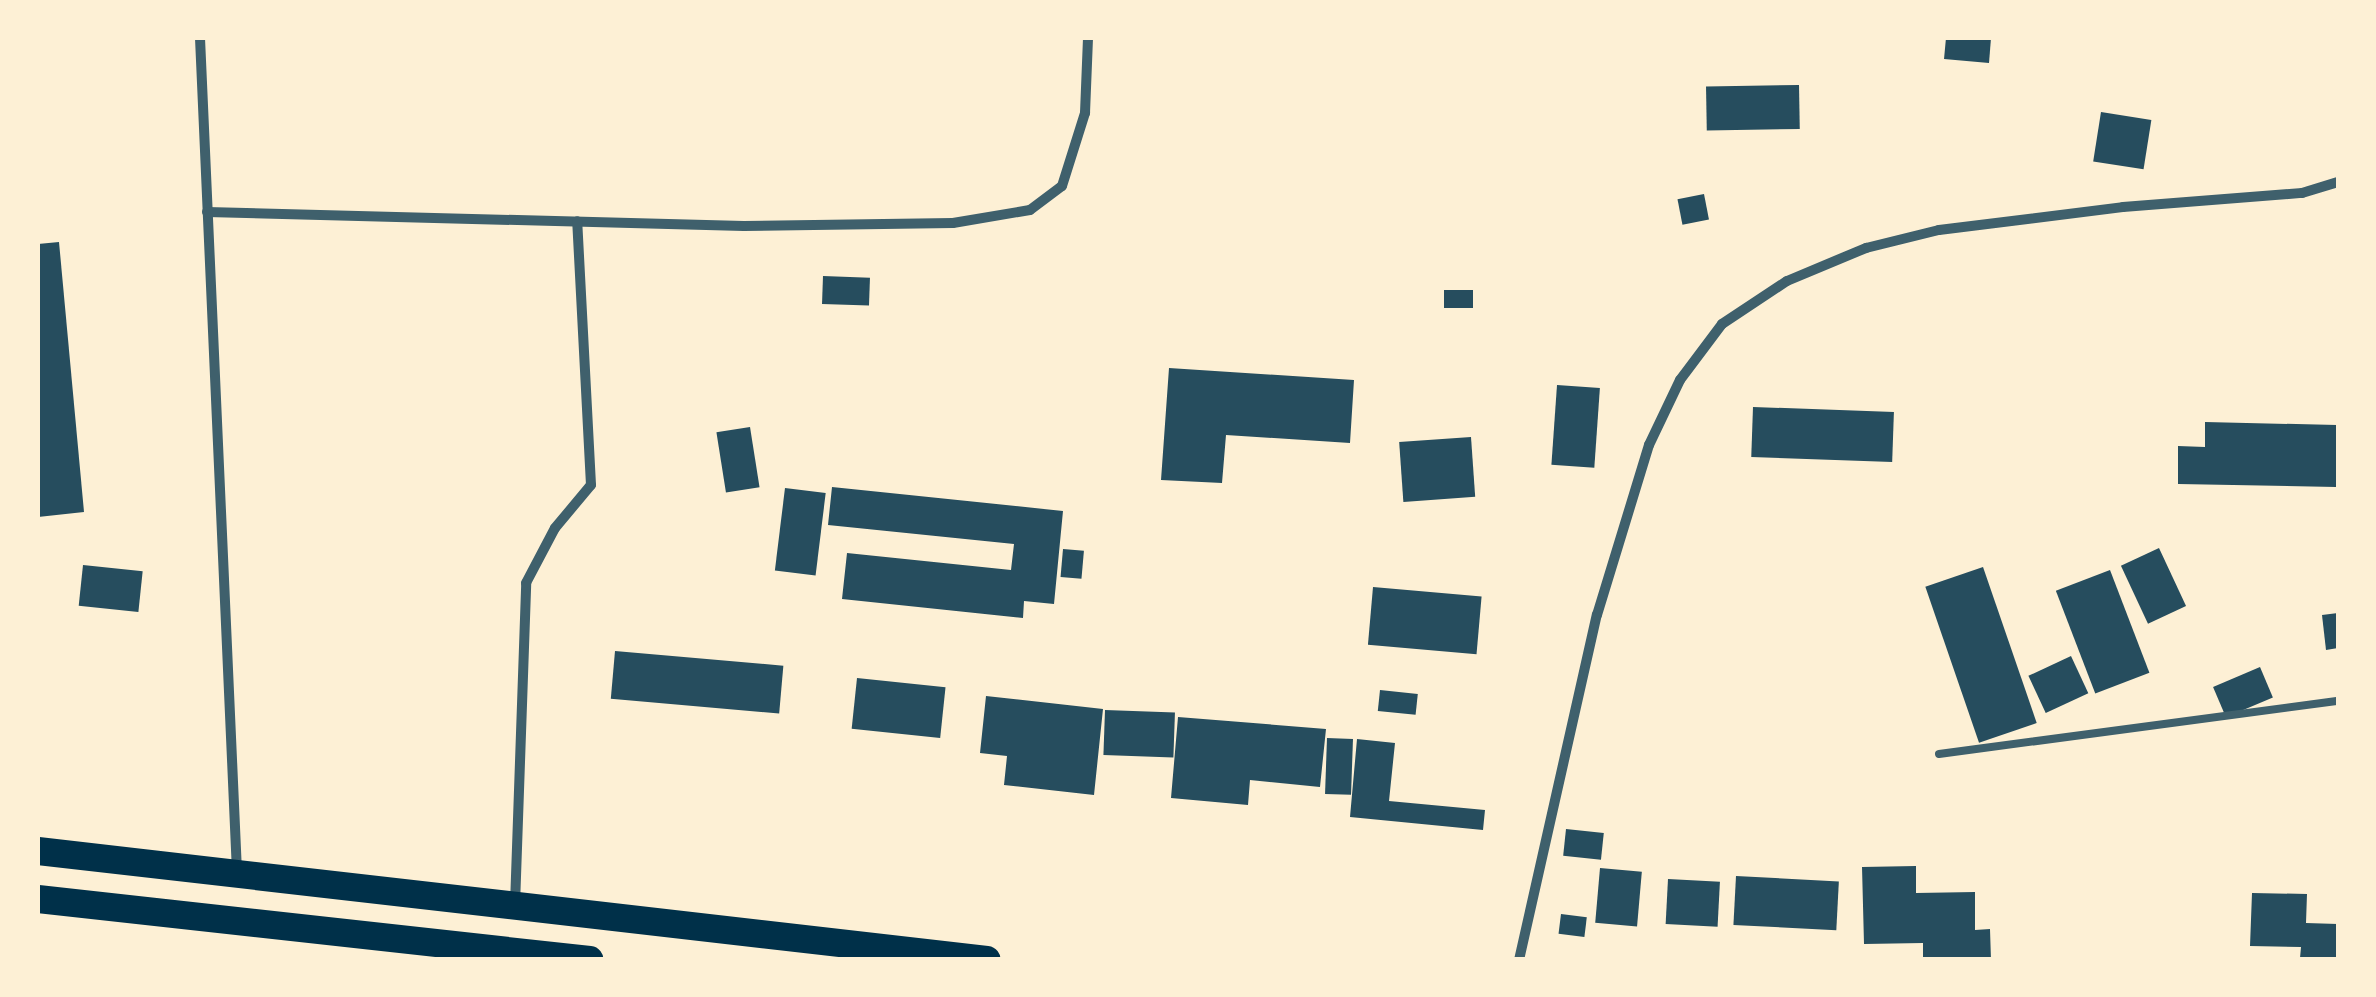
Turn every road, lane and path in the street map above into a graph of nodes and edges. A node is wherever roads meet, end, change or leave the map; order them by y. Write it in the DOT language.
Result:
graph roads {
  1 [pos="200,38"];
  2 [pos="1088,38"];
  3 [pos="2338,182"];
  4 [pos="208,212"];
  5 [pos="578,221"];
  6 [pos="2338,701"];
  7 [pos="1939,754"];
  8 [pos="38,851"];
  9 [pos="237,874"];
  10 [pos="38,900"];
  11 [pos="515,906"];
  12 [pos="590,960"];
  13 [pos="987,960"];
  14 [pos="1519,960"];
  1 -- 4 [label="street"];
  2 -- 5 [label="street"];
  3 -- 14 [label="street"];
  4 -- 5 [label="street"];
  4 -- 9 [label="street"];
  5 -- 11 [label="street"];
  6 -- 7 [label="lane"];
  8 -- 9 [label="highway"];
  9 -- 11 [label="highway"];
  10 -- 12 [label="highway"];
  11 -- 13 [label="highway"];
}
